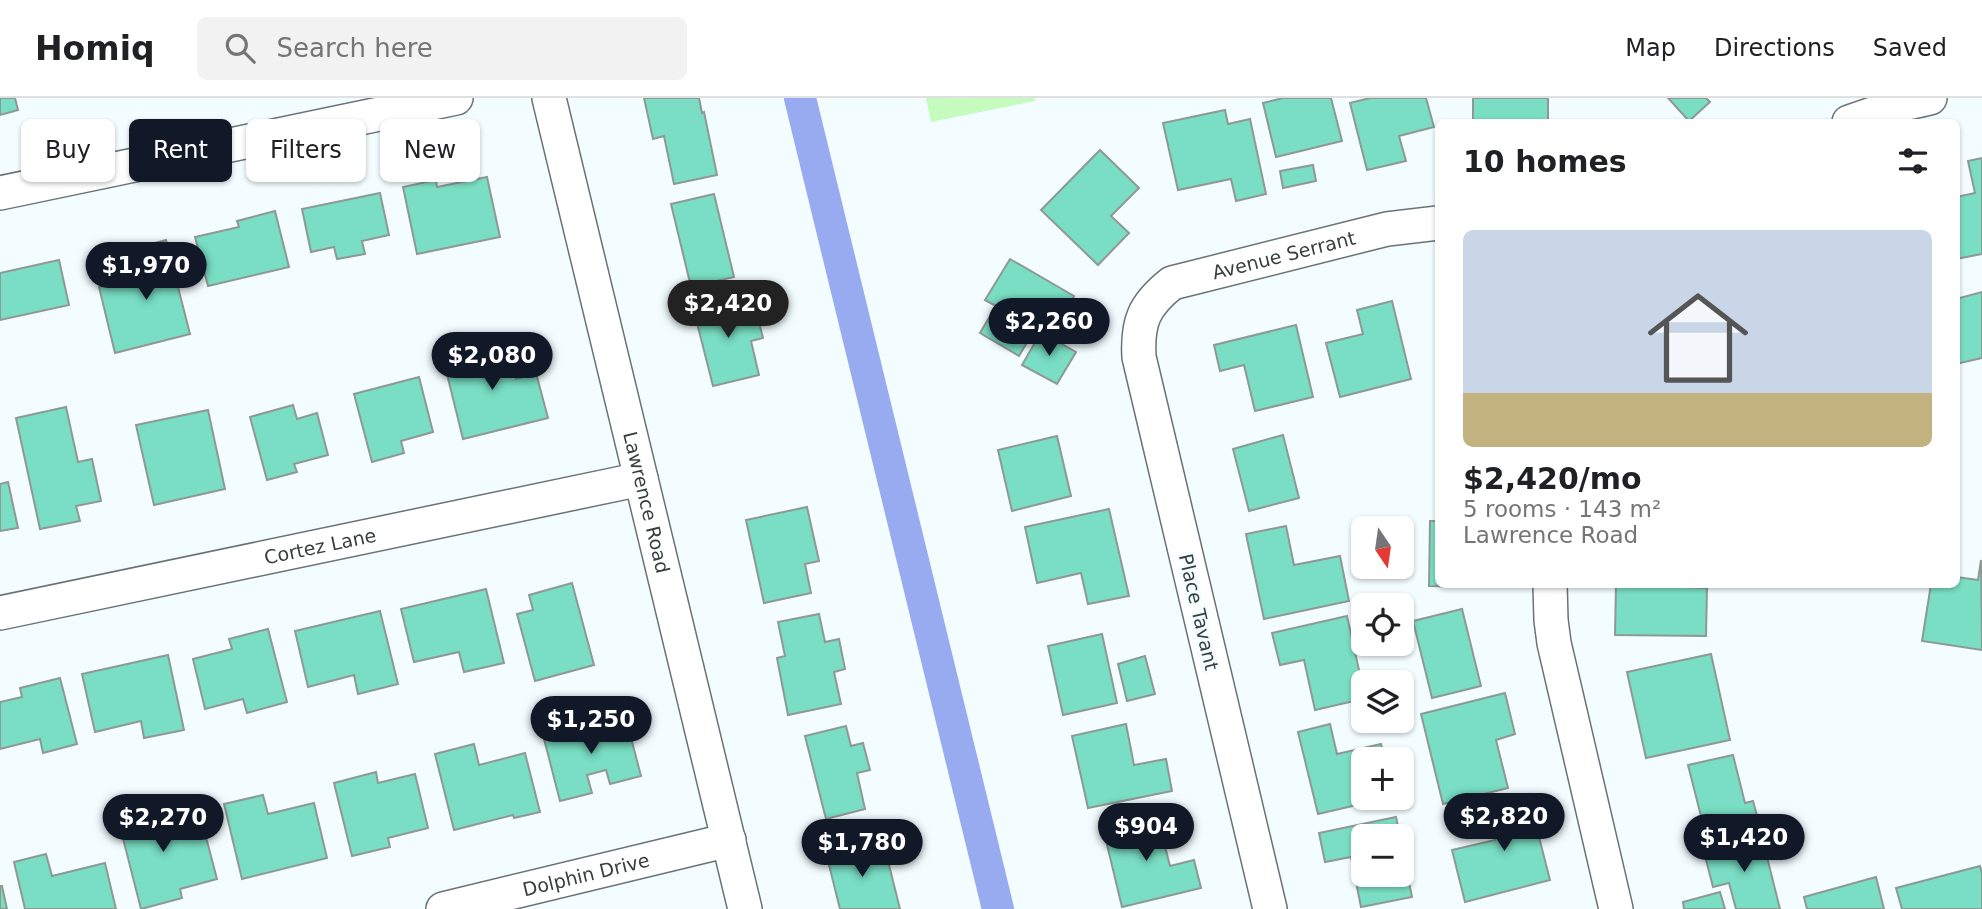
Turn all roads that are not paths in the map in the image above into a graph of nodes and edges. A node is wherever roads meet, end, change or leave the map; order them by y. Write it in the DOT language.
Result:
graph roads {
  1 [pos="456,98"];
  2 [pos="549,98"];
  3 [pos="1930,98"];
  4 [pos="1858,119"];
  5 [pos="0,193"];
  6 [pos="1435,223"];
  7 [pos="1143,315"];
  8 [pos="641,479"];
  9 [pos="1550,588"];
  10 [pos="0,613"];
  11 [pos="729,840"];
  12 [pos="443,909"];
  13 [pos="746,909"];
  14 [pos="1270,909"];
  15 [pos="1616,909"];
  1 -- 5 [label="street"];
  2 -- 8 [label="street, Lawrence Road"];
  3 -- 4 [label="street"];
  6 -- 7 [label="street, Avenue Serrant"];
  7 -- 14 [label="street, Place Tavant"];
  8 -- 10 [label="street, Cortez Lane"];
  8 -- 11 [label="street, Lawrence Road"];
  9 -- 15 [label="street"];
  11 -- 12 [label="street, Dolphin Drive"];
  11 -- 13 [label="street, Lawrence Road"];
}
